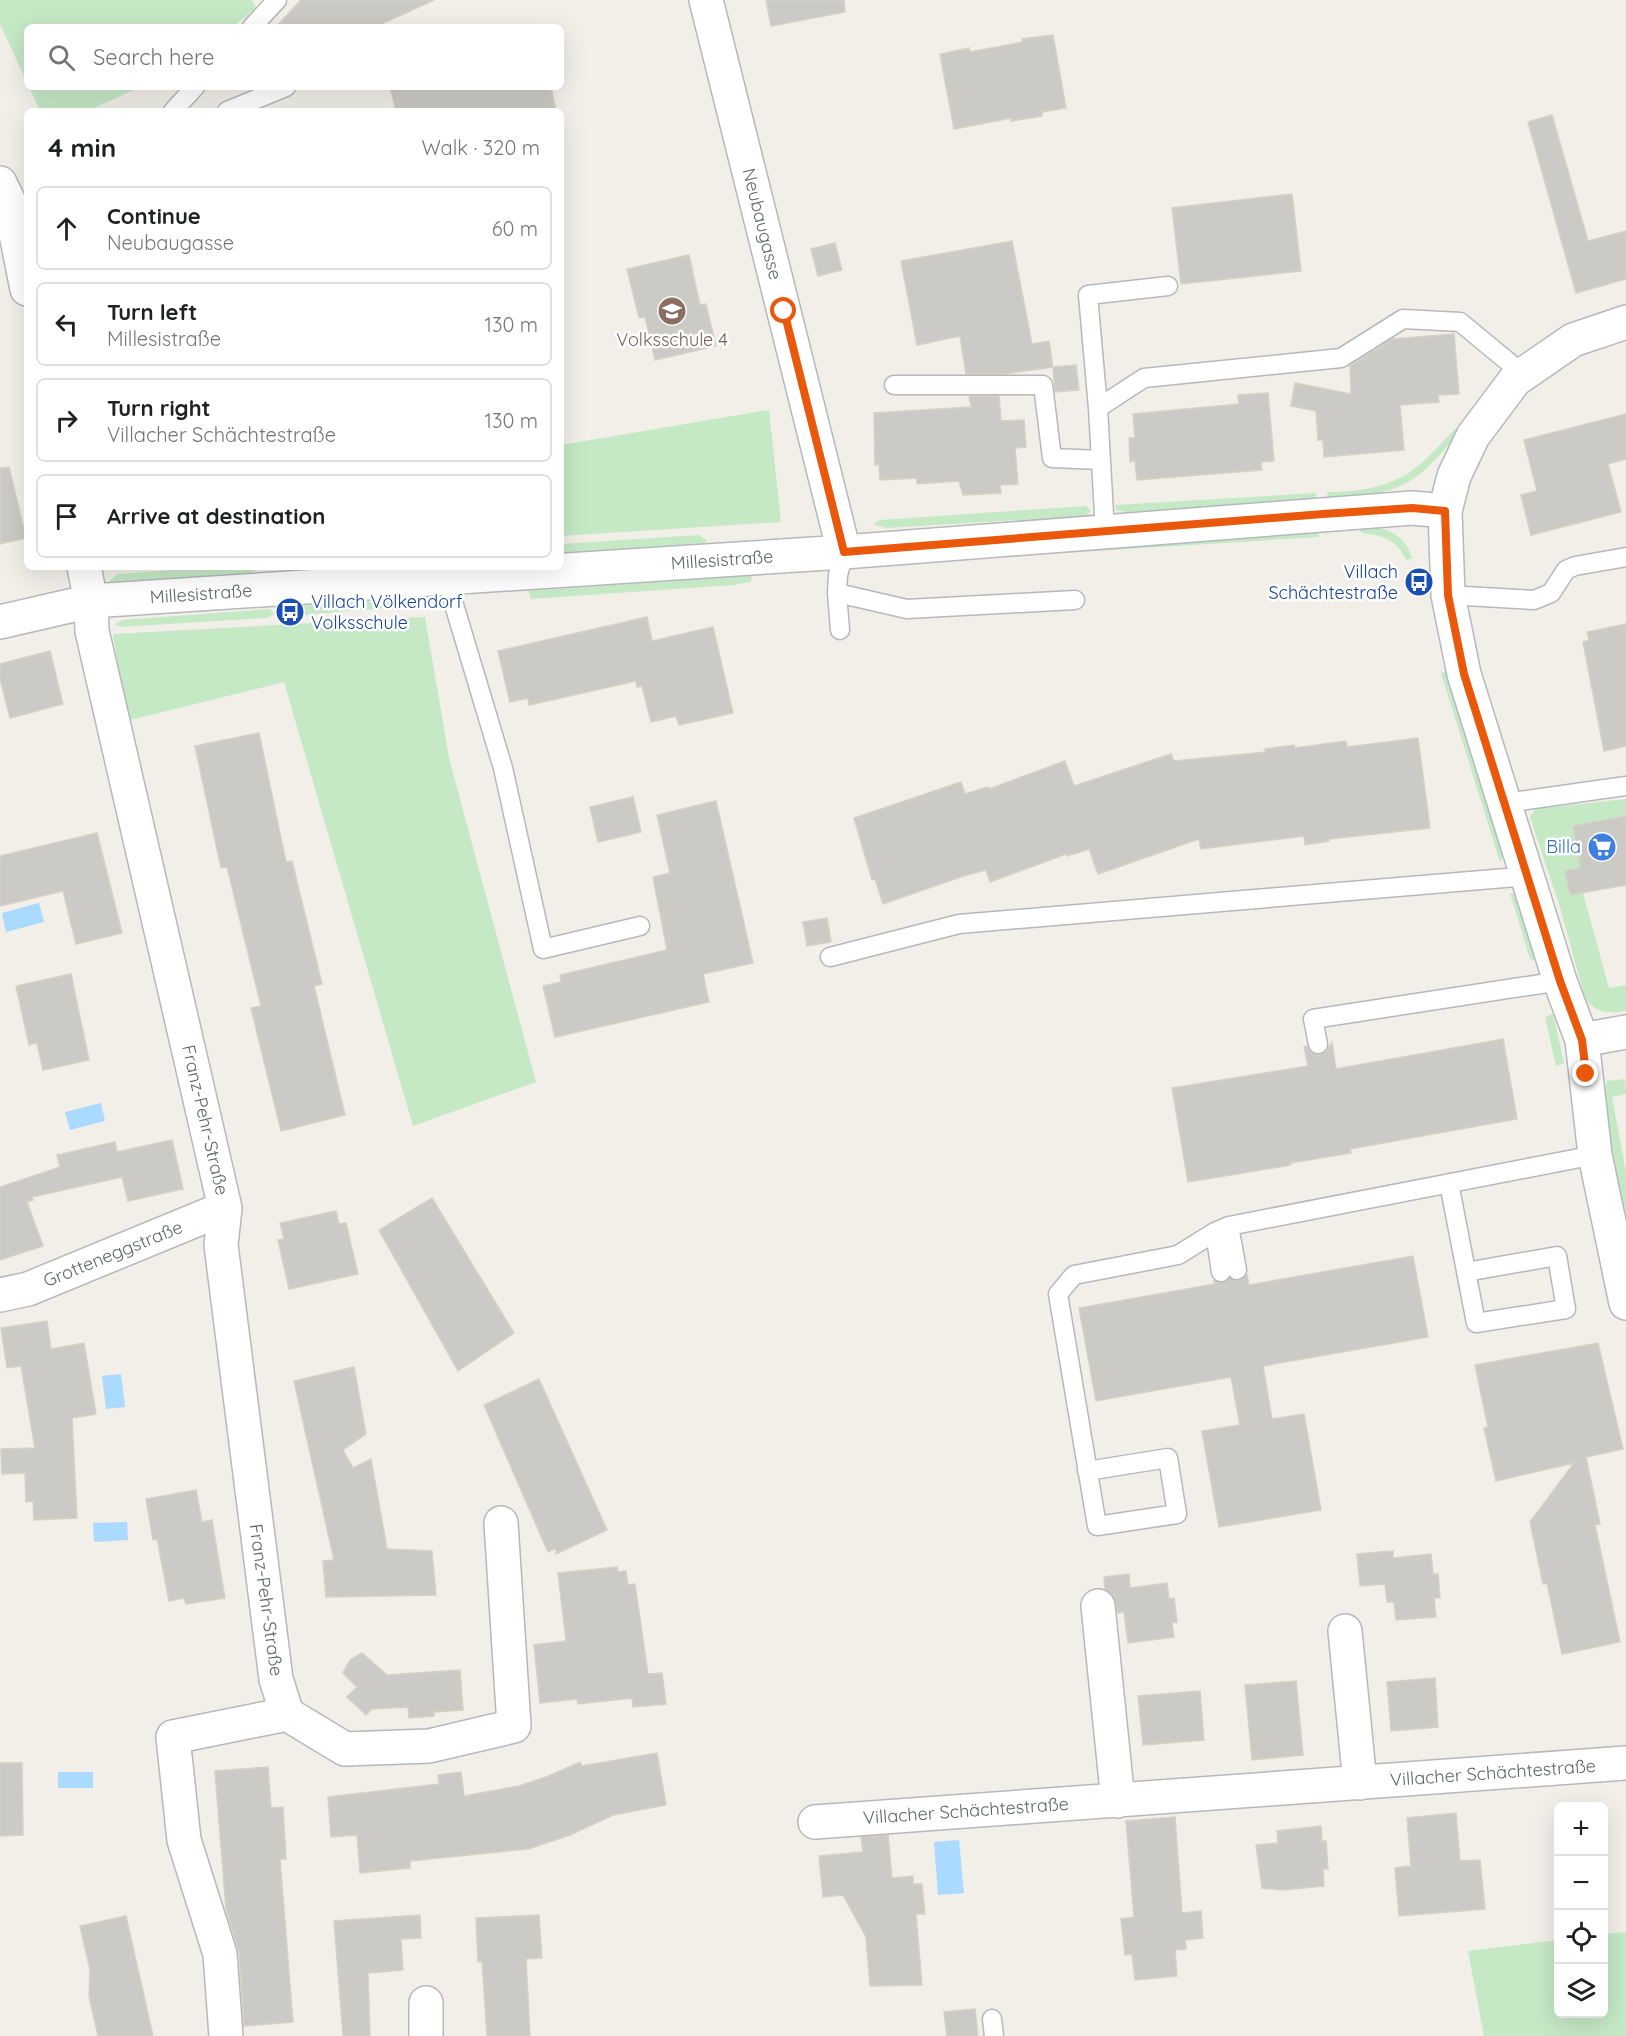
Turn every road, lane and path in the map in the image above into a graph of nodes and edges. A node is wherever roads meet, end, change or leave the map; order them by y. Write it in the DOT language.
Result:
graph roads {
  1 [pos="277,0"];
  2 [pos="706,0"];
  3 [pos="255,24"];
  4 [pos="192,90"];
  5 [pos="279,90"];
  6 [pos="176,108"];
  7 [pos="234,108"];
  8 [pos="12,194"];
  9 [pos="24,270"];
  10 [pos="1168,286"];
  11 [pos="1626,322"];
  12 [pos="1524,374"];
  13 [pos="894,385"];
  14 [pos="1098,408"];
  15 [pos="1101,460"];
  16 [pos="1445,511"];
  17 [pos="1105,532"];
  18 [pos="844,552"];
  19 [pos="1626,557"];
  20 [pos="564,567"];
  21 [pos="85,570"];
  22 [pos="507,570"];
  23 [pos="488,571"];
  24 [pos="446,578"];
  25 [pos="837,593"];
  26 [pos="1448,595"];
  27 [pos="1075,600"];
  28 [pos="91,601"];
  29 [pos="0,622"];
  30 [pos="840,630"];
  31 [pos="1626,786"];
  32 [pos="1505,803"];
  33 [pos="1528,876"];
  34 [pos="640,926"];
  35 [pos="830,957"];
  36 [pos="1560,981"];
  37 [pos="1626,1032"];
  38 [pos="1582,1040"];
  39 [pos="1318,1044"];
  40 [pos="1595,1155"];
  41 [pos="1449,1183"];
  42 [pos="225,1208"];
  43 [pos="1222,1229"];
  44 [pos="1229,1271"];
  45 [pos="1466,1272"];
  46 [pos="0,1295"];
  47 [pos="1626,1304"];
  48 [pos="1088,1471"];
  49 [pos="501,1523"];
  50 [pos="1098,1606"];
  51 [pos="1345,1632"];
  52 [pos="287,1714"];
  53 [pos="1626,1763"];
  54 [pos="1360,1783"];
  55 [pos="1118,1801"];
  56 [pos="815,1822"];
  57 [pos="426,2003"];
  58 [pos="226,2036"];
  59 [pos="426,2036"];
  1 -- 3 [label="lane"];
  2 -- 18 [label="street, Neubaugasse"];
  4 -- 6 [label="lane"];
  5 -- 7 [label="lane"];
  8 -- 9 [label="street"];
  10 -- 14 [label="lane"];
  11 -- 12 [label="street"];
  12 -- 14 [label="lane"];
  12 -- 16 [label="street"];
  13 -- 15 [label="lane"];
  14 -- 15 [label="lane"];
  15 -- 17 [label="lane"];
  16 -- 17 [label="street, Millesistraße"];
  16 -- 26 [label="street"];
  17 -- 18 [label="street, Millesistraße"];
  18 -- 20 [label="street, Millesistraße"];
  18 -- 25 [label="lane"];
  19 -- 26 [label="lane"];
  21 -- 28 [label="street, Franz-Pehr-Straße"];
  22 -- 23 [label="street, Millesistraße"];
  23 -- 24 [label="street, Millesistraße"];
  24 -- 28 [label="street, Millesistraße"];
  24 -- 34 [label="lane"];
  25 -- 27 [label="lane"];
  25 -- 30 [label="lane"];
  26 -- 32 [label="street"];
  28 -- 29 [label="street, Millesistraße"];
  28 -- 42 [label="street, Franz-Pehr-Straße"];
  31 -- 32 [label="lane"];
  32 -- 33 [label="street"];
  33 -- 35 [label="lane"];
  33 -- 36 [label="street"];
  36 -- 38 [label="street"];
  36 -- 39 [label="lane"];
  37 -- 38 [label="street"];
  38 -- 40 [label="street"];
  40 -- 41 [label="lane"];
  40 -- 47 [label="street"];
  41 -- 43 [label="lane"];
  41 -- 45 [label="lane"];
  42 -- 46 [label="street, Grotteneggstraße"];
  42 -- 52 [label="street, Franz-Pehr-Straße"];
  43 -- 44 [label="lane"];
  43 -- 48 [label="lane"];
  45 -- 45 [label="lane"];
  48 -- 48 [label="lane"];
  49 -- 52 [label="street"];
  50 -- 55 [label="street"];
  51 -- 54 [label="street"];
  52 -- 58 [label="street"];
  53 -- 54 [label="street, Villacher Schächtestraße"];
  54 -- 55 [label="street, Villacher Schächtestraße"];
  55 -- 56 [label="street, Villacher Schächtestraße"];
  57 -- 59 [label="street"];
}
